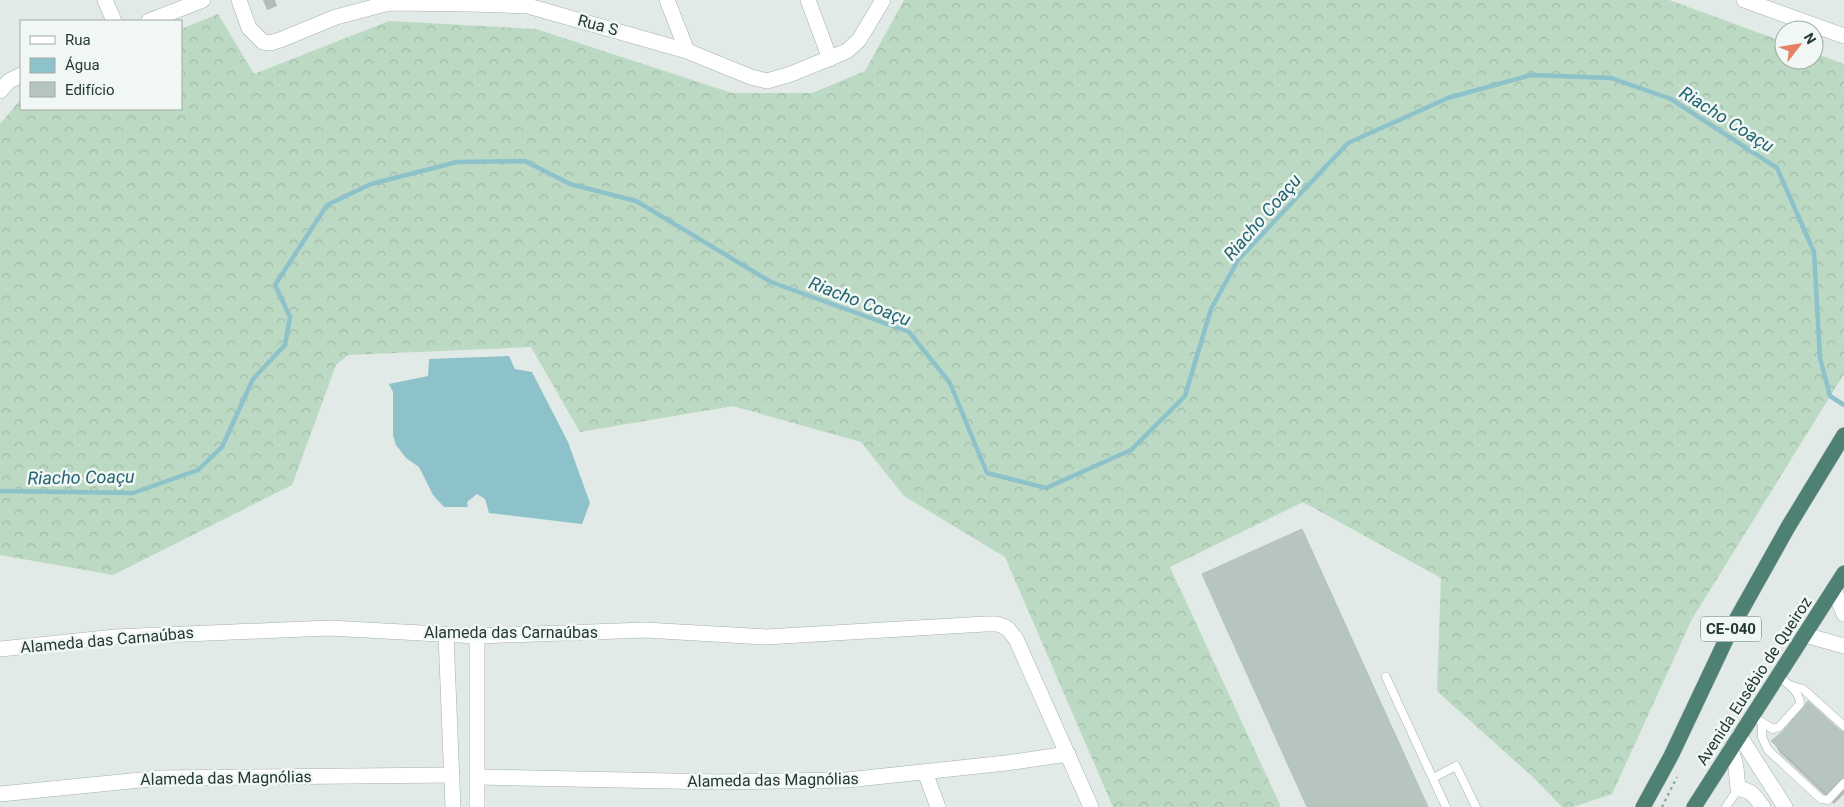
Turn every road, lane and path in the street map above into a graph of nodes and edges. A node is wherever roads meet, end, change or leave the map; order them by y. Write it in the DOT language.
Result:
graph roads {
  1 [pos="105,0"];
  2 [pos="203,0"];
  3 [pos="239,0"];
  4 [pos="667,0"];
  5 [pos="808,0"];
  6 [pos="883,0"];
  7 [pos="1744,0"];
  8 [pos="388,1"];
  9 [pos="527,3"];
  10 [pos="114,20"];
  11 [pos="153,20"];
  12 [pos="1844,36"];
  13 [pos="687,51"];
  14 [pos="830,58"];
  15 [pos="20,76"];
  16 [pos="0,89"];
  17 [pos="1844,435"];
  18 [pos="1844,573"];
  19 [pos="1834,589"];
  20 [pos="1844,614"];
  21 [pos="446,635"];
  22 [pos="1804,635"];
  23 [pos="477,636"];
  24 [pos="1844,646"];
  25 [pos="0,649"];
  26 [pos="1386,677"];
  27 [pos="1784,680"];
  28 [pos="1757,719"];
  29 [pos="1844,726"];
  30 [pos="1739,735"];
  31 [pos="1731,748"];
  32 [pos="1068,754"];
  33 [pos="925,772"];
  34 [pos="1679,773"];
  35 [pos="452,775"];
  36 [pos="478,777"];
  37 [pos="1433,778"];
  38 [pos="1844,783"];
  39 [pos="1738,789"];
  40 [pos="0,794"];
  41 [pos="453,807"];
  42 [pos="477,807"];
  43 [pos="938,807"];
  44 [pos="1091,807"];
  45 [pos="1446,807"];
  46 [pos="1476,807"];
  47 [pos="1643,807"];
  48 [pos="1662,807"];
  49 [pos="1694,807"];
  50 [pos="1726,807"];
  51 [pos="1763,807"];
  52 [pos="1785,807"];
  1 -- 10 [label="street"];
  2 -- 11 [label="street"];
  3 -- 8 [label="street, Rua S"];
  4 -- 13 [label="street"];
  5 -- 14 [label="street"];
  6 -- 14 [label="street, Rua S"];
  7 -- 12 [label="street"];
  8 -- 9 [label="street, Rua S"];
  9 -- 13 [label="street, Rua S"];
  13 -- 14 [label="street, Rua S"];
  15 -- 16 [label="street"];
  17 -- 47 [label="highway, Avenida Eusébio de Queiroz / CE-040"];
  18 -- 19 [label="highway, Avenida Eusébio de Queiroz"];
  19 -- 20 [label="street"];
  19 -- 22 [label="highway, Avenida Eusébio de Queiroz"];
  21 -- 23 [label="street, Alameda das Carnaúbas"];
  21 -- 25 [label="street, Alameda das Carnaúbas"];
  21 -- 35 [label="street"];
  22 -- 24 [label="street"];
  22 -- 27 [label="highway, Avenida Eusébio de Queiroz"];
  23 -- 32 [label="street, Alameda das Carnaúbas"];
  23 -- 36 [label="street"];
  26 -- 37 [label="lane"];
  27 -- 28 [label="highway, Avenida Eusébio de Queiroz"];
  27 -- 28 [label="lane"];
  27 -- 29 [label="lane"];
  28 -- 30 [label="highway, Avenida Eusébio de Queiroz"];
  28 -- 38 [label="lane"];
  30 -- 31 [label="highway, Avenida Eusébio de Queiroz"];
  30 -- 52 [label="street"];
  31 -- 39 [label="street"];
  31 -- 49 [label="highway, Avenida Eusébio de Queiroz"];
  32 -- 33 [label="street, Alameda das Magnólias"];
  32 -- 44 [label="street"];
  33 -- 36 [label="street, Alameda das Magnólias"];
  33 -- 43 [label="street"];
  34 -- 48 [label="path, Avenida Eusébio de Queiroz"];
  35 -- 40 [label="street, Alameda das Magnólias"];
  35 -- 41 [label="street"];
  36 -- 42 [label="street"];
  37 -- 45 [label="lane"];
  37 -- 46 [label="lane"];
  39 -- 50 [label="lane"];
  39 -- 51 [label="street"];
}
